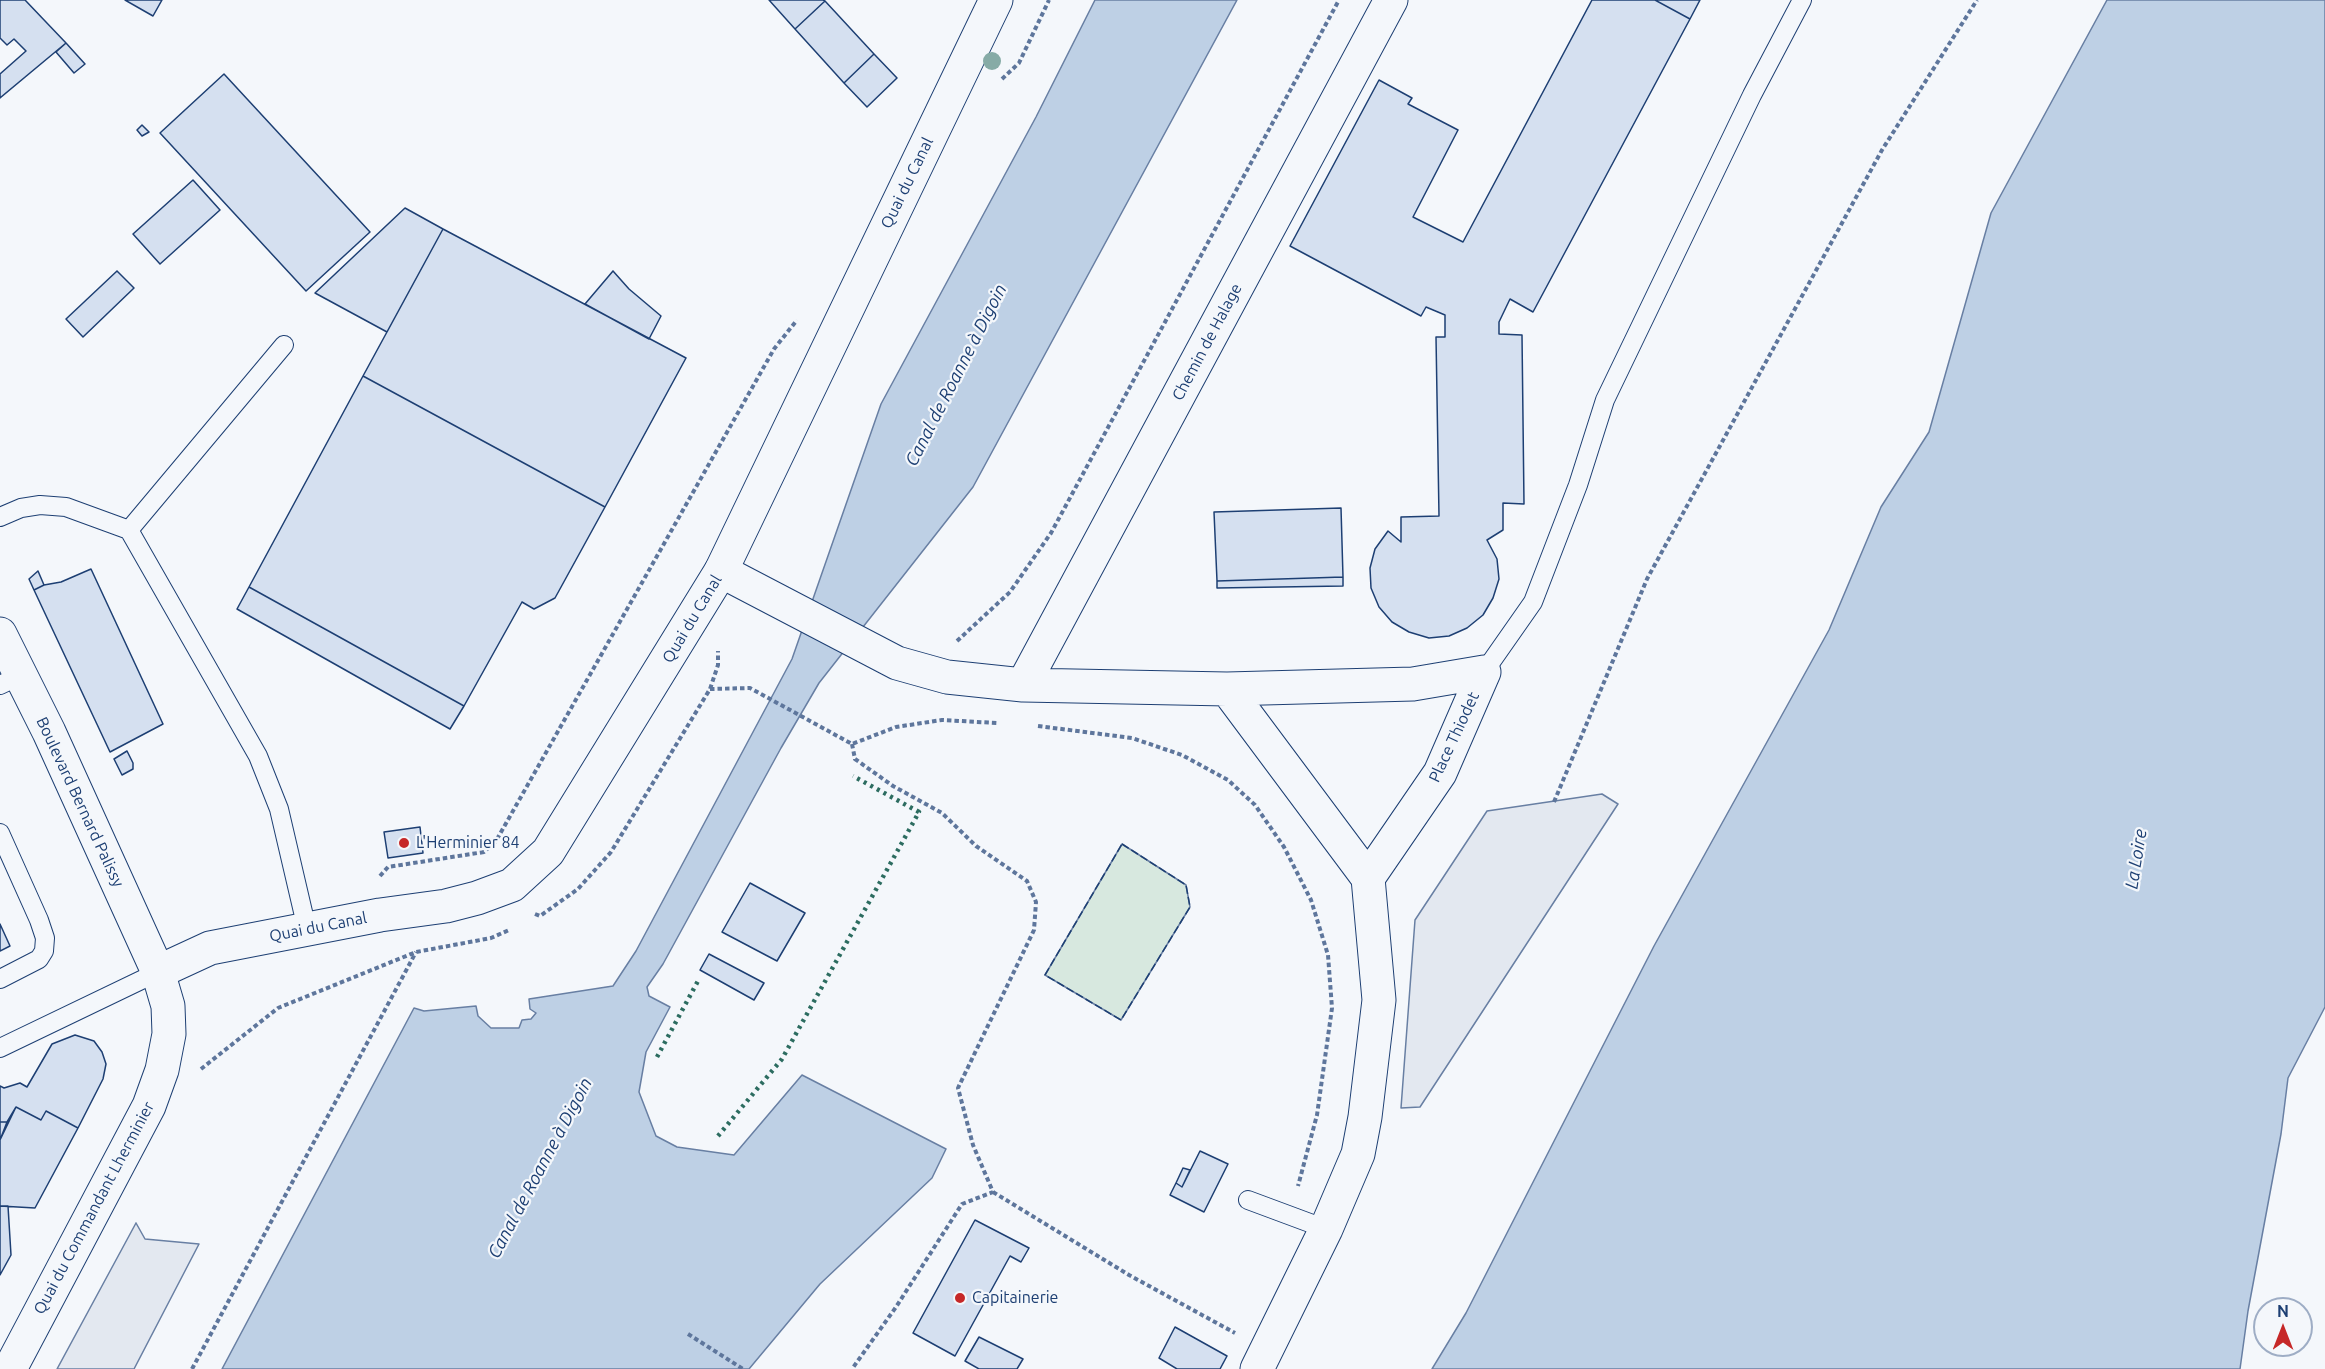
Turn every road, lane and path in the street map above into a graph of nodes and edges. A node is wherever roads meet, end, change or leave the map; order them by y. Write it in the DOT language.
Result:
graph roads {
  1 [pos="996,0"];
  2 [pos="1339,0"];
  3 [pos="1391,0"];
  4 [pos="1802,0"];
  5 [pos="1977,0"];
  6 [pos="803,314"];
  7 [pos="284,345"];
  8 [pos="0,517"];
  9 [pos="129,530"];
  10 [pos="721,571"];
  11 [pos="0,634"];
  12 [pos="1484,672"];
  13 [pos="947,677"];
  14 [pos="10,680"];
  15 [pos="1023,685"];
  16 [pos="710,689"];
  17 [pos="1227,689"];
  18 [pos="1007,724"];
  19 [pos="1028,725"];
  20 [pos="852,744"];
  21 [pos="1554,802"];
  22 [pos="0,833"];
  23 [pos="1368,878"];
  24 [pos="380,915"];
  25 [pos="307,930"];
  26 [pos="158,972"];
  27 [pos="0,979"];
  28 [pos="0,1048"];
  29 [pos="200,1070"];
  30 [pos="993,1192"];
  31 [pos="1248,1200"];
  32 [pos="1290,1215"];
  33 [pos="1326,1229"];
  34 [pos="688,1334"];
  35 [pos="1263,1357"];
  36 [pos="10,1369"];
  37 [pos="192,1369"];
  38 [pos="743,1369"];
  39 [pos="852,1369"];
  1 -- 10 [label="street, Quai du Canal"];
  2 -- 13 [label="path"];
  3 -- 15 [label="street, Chemin de Halage"];
  4 -- 12 [label="lane"];
  5 -- 21 [label="path"];
  6 -- 24 [label="path"];
  7 -- 9 [label="lane"];
  8 -- 9 [label="lane"];
  9 -- 25 [label="lane"];
  10 -- 13 [label="street, Place Thiodet"];
  10 -- 24 [label="street, Quai du Canal"];
  11 -- 14 [label="street, Boulevard Bernard Palissy"];
  12 -- 17 [label="street, Place Thiodet"];
  12 -- 23 [label="street, Place Thiodet"];
  13 -- 15 [label="street, Place Thiodet"];
  14 -- 26 [label="street, Boulevard Bernard Palissy"];
  15 -- 17 [label="street, Place Thiodet"];
  16 -- 20 [label="path"];
  17 -- 23 [label="street"];
  18 -- 20 [label="path"];
  19 -- 32 [label="path"];
  20 -- 30 [label="path"];
  22 -- 27 [label="lane"];
  23 -- 33 [label="street"];
  24 -- 25 [label="street, Quai du Canal"];
  25 -- 26 [label="street, Quai du Canal"];
  26 -- 28 [label="lane"];
  26 -- 36 [label="street, Quai du Commandant Lherminier"];
  29 -- 37 [label="path"];
  30 -- 35 [label="path"];
  30 -- 39 [label="path"];
  31 -- 32 [label="lane"];
  32 -- 33 [label="lane"];
  33 -- 35 [label="street"];
  34 -- 38 [label="path"];
}
